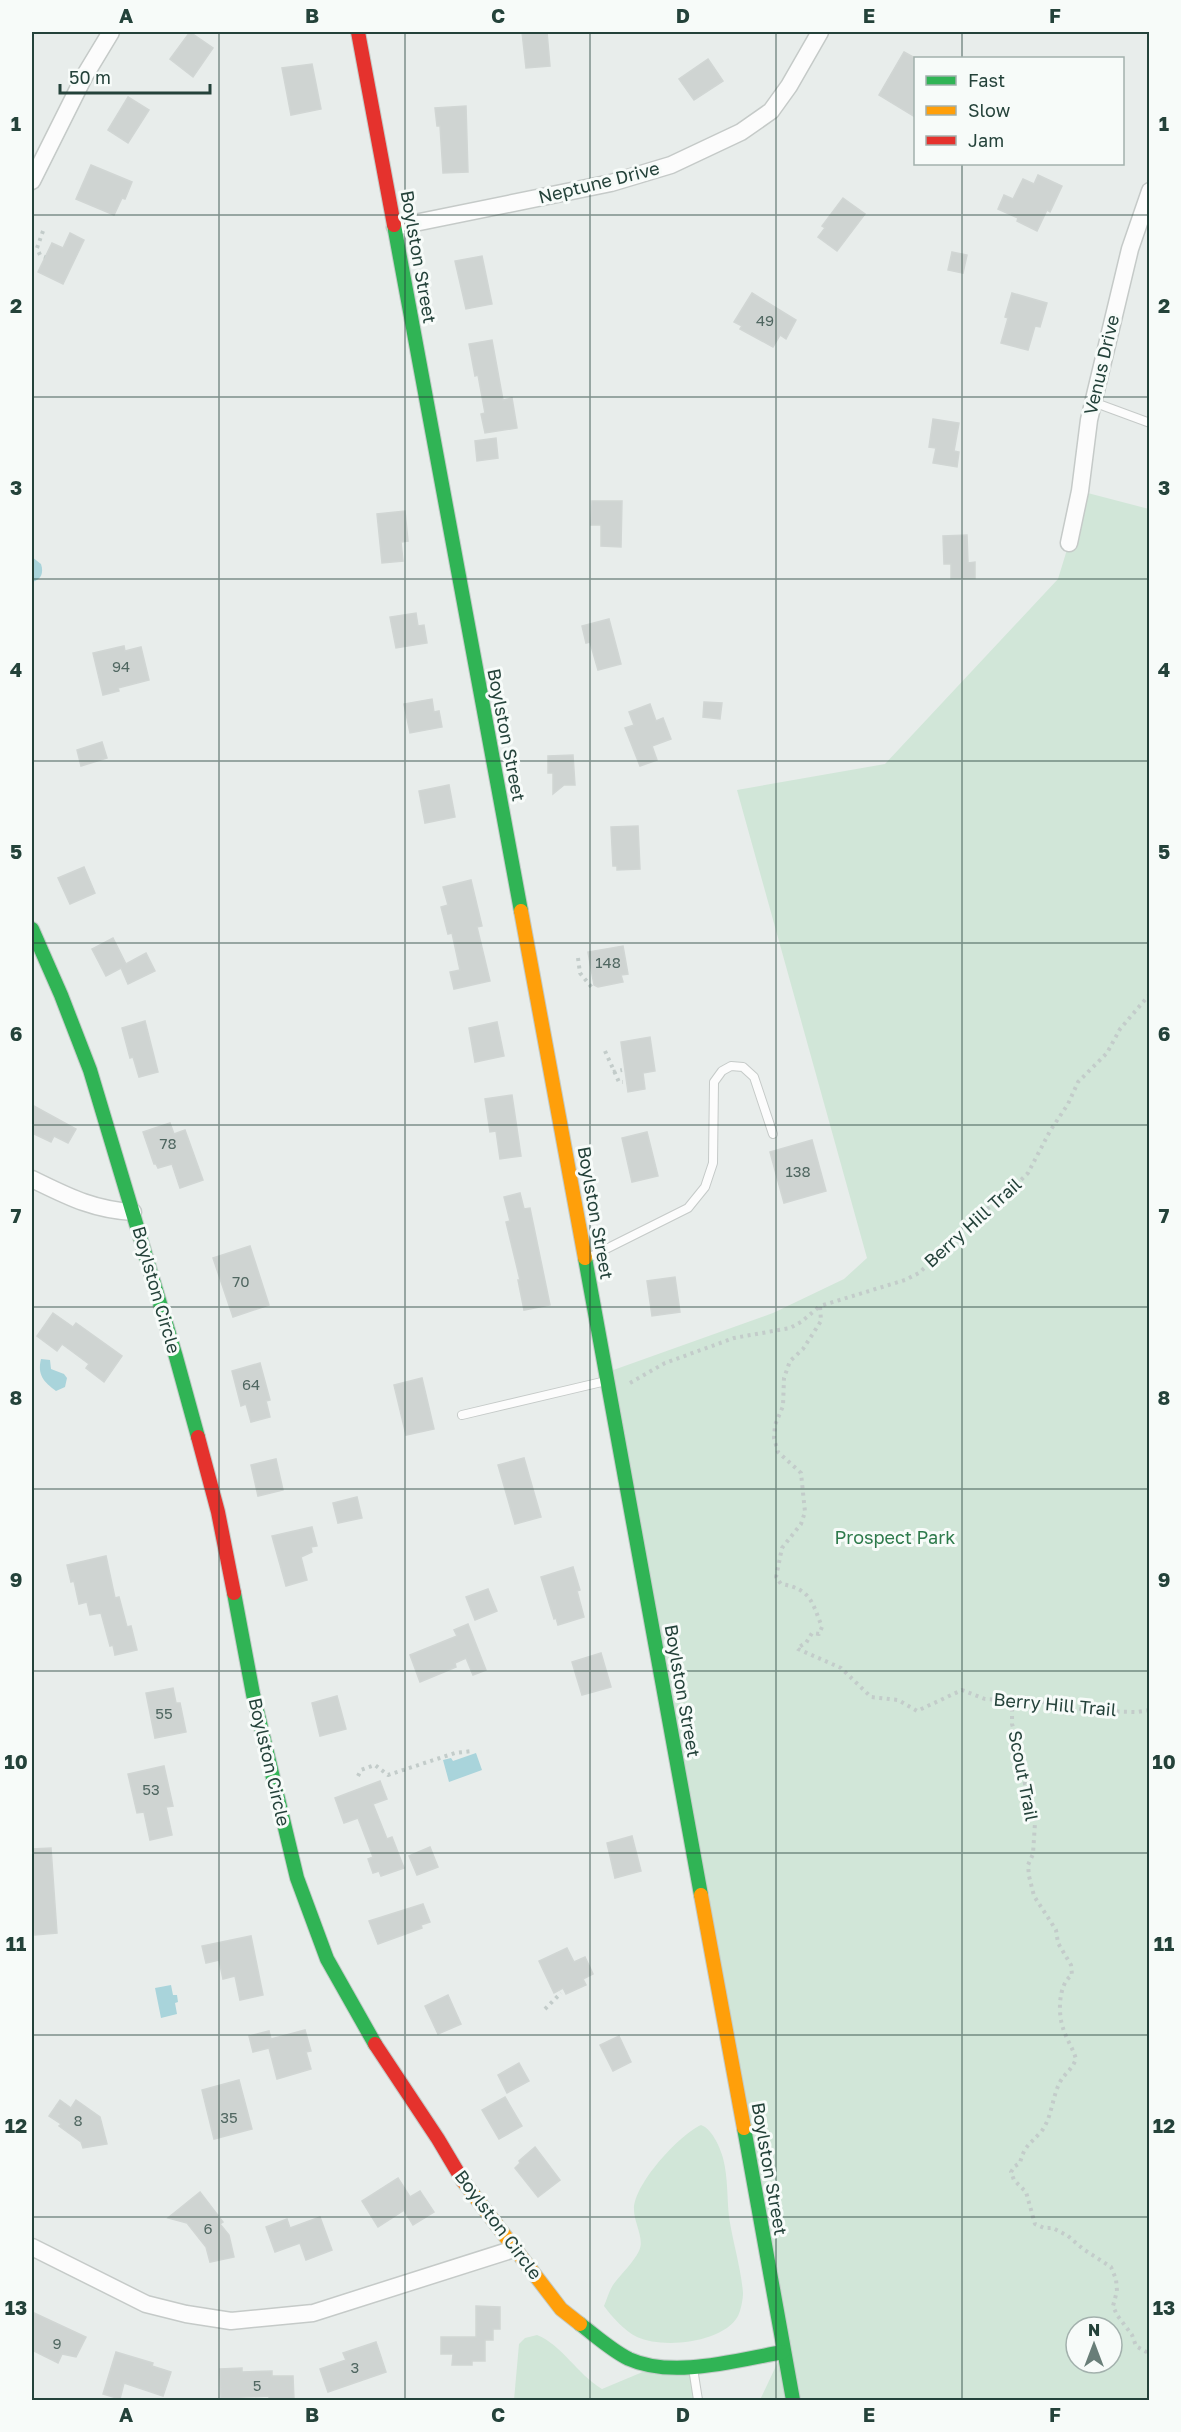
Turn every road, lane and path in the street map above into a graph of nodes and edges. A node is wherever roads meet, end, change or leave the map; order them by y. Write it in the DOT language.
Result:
graph roads {
  1 [pos="111,32"];
  2 [pos="358,32"];
  3 [pos="820,32"];
  4 [pos="32,181"];
  5 [pos="1149,191"];
  6 [pos="395,227"];
  7 [pos="43,231"];
  8 [pos="45,257"];
  9 [pos="1093,402"];
  10 [pos="1149,423"];
  11 [pos="1069,543"];
  12 [pos="32,929"];
  13 [pos="578,958"];
  14 [pos="593,990"];
  15 [pos="1149,994"];
  16 [pos="605,1051"];
  17 [pos="622,1070"];
  18 [pos="613,1072"];
  19 [pos="623,1082"];
  20 [pos="773,1134"];
  21 [pos="32,1179"];
  22 [pos="133,1212"];
  23 [pos="585,1260"];
  24 [pos="820,1306"];
  25 [pos="608,1387"];
  26 [pos="462,1414"];
  27 [pos="1012,1701"];
  28 [pos="1149,1710"];
  29 [pos="472,1752"];
  30 [pos="358,1776"];
  31 [pos="561,1993"];
  32 [pos="545,2009"];
  33 [pos="32,2247"];
  34 [pos="514,2249"];
  35 [pos="783,2352"];
  36 [pos="1149,2354"];
  37 [pos="693,2367"];
  38 [pos="698,2400"];
  39 [pos="794,2400"];
  1 -- 4 [label="street"];
  2 -- 6 [label="main road, Boylston Street"];
  3 -- 6 [label="street, Neptune Drive"];
  5 -- 9 [label="street, Venus Drive"];
  6 -- 23 [label="main road, Boylston Street"];
  7 -- 8 [label="path"];
  9 -- 10 [label="lane"];
  9 -- 11 [label="street, Venus Drive"];
  12 -- 22 [label="main road, Boylston Circle"];
  13 -- 14 [label="path"];
  15 -- 24 [label="path, Berry Hill Trail"];
  16 -- 18 [label="path"];
  17 -- 18 [label="path"];
  18 -- 19 [label="path"];
  20 -- 23 [label="lane"];
  21 -- 22 [label="street"];
  22 -- 34 [label="main road, Boylston Circle"];
  23 -- 25 [label="main road, Boylston Street"];
  24 -- 25 [label="path"];
  24 -- 27 [label="path, Berry Hill Trail"];
  25 -- 26 [label="lane"];
  25 -- 35 [label="main road, Boylston Street"];
  27 -- 28 [label="path, Berry Hill Trail"];
  27 -- 36 [label="path, Scout Trail"];
  29 -- 30 [label="path"];
  31 -- 32 [label="path"];
  33 -- 34 [label="street"];
  34 -- 37 [label="main road, Boylston Circle"];
  35 -- 37 [label="main road, Boylston Circle"];
  35 -- 39 [label="main road, Boylston Street"];
  37 -- 38 [label="lane"];
}
